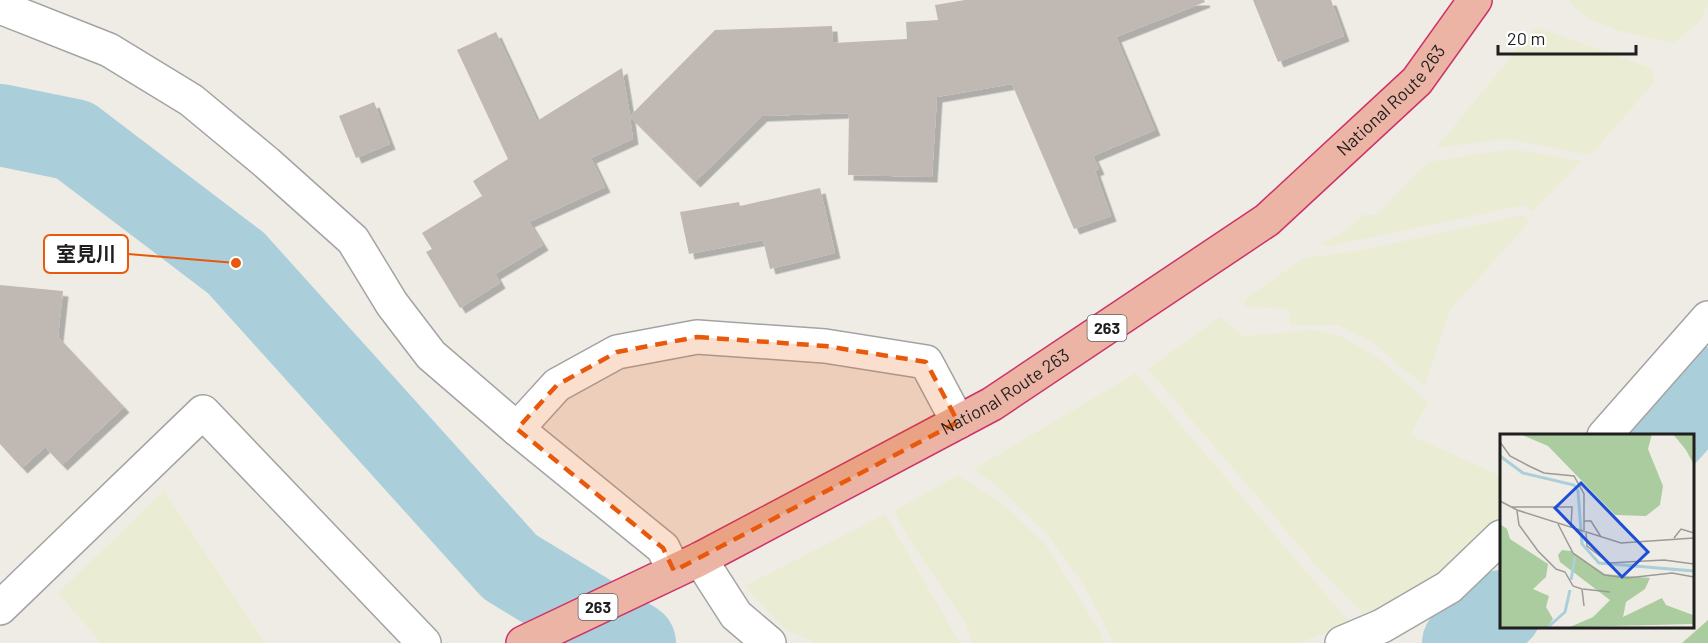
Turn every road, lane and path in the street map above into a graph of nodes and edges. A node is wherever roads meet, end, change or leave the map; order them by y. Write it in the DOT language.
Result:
graph roads {
  1 [pos="1475,0"];
  2 [pos="0,7"];
  3 [pos="1708,318"];
  4 [pos="958,422"];
  5 [pos="517,429"];
  6 [pos="1606,434"];
  7 [pos="1500,538"];
  8 [pos="687,565"];
  9 [pos="0,608"];
  10 [pos="424,643"];
  11 [pos="523,643"];
  12 [pos="770,643"];
  13 [pos="1342,643"];
  1 -- 4 [label="highway, National Route 263 / 263"];
  2 -- 5 [label="street"];
  3 -- 6 [label="street"];
  4 -- 5 [label="street"];
  4 -- 8 [label="highway, National Route 263 / 263"];
  5 -- 8 [label="street"];
  7 -- 13 [label="street"];
  8 -- 11 [label="highway, National Route 263 / 263"];
  8 -- 12 [label="street"];
  9 -- 10 [label="street"];
}
